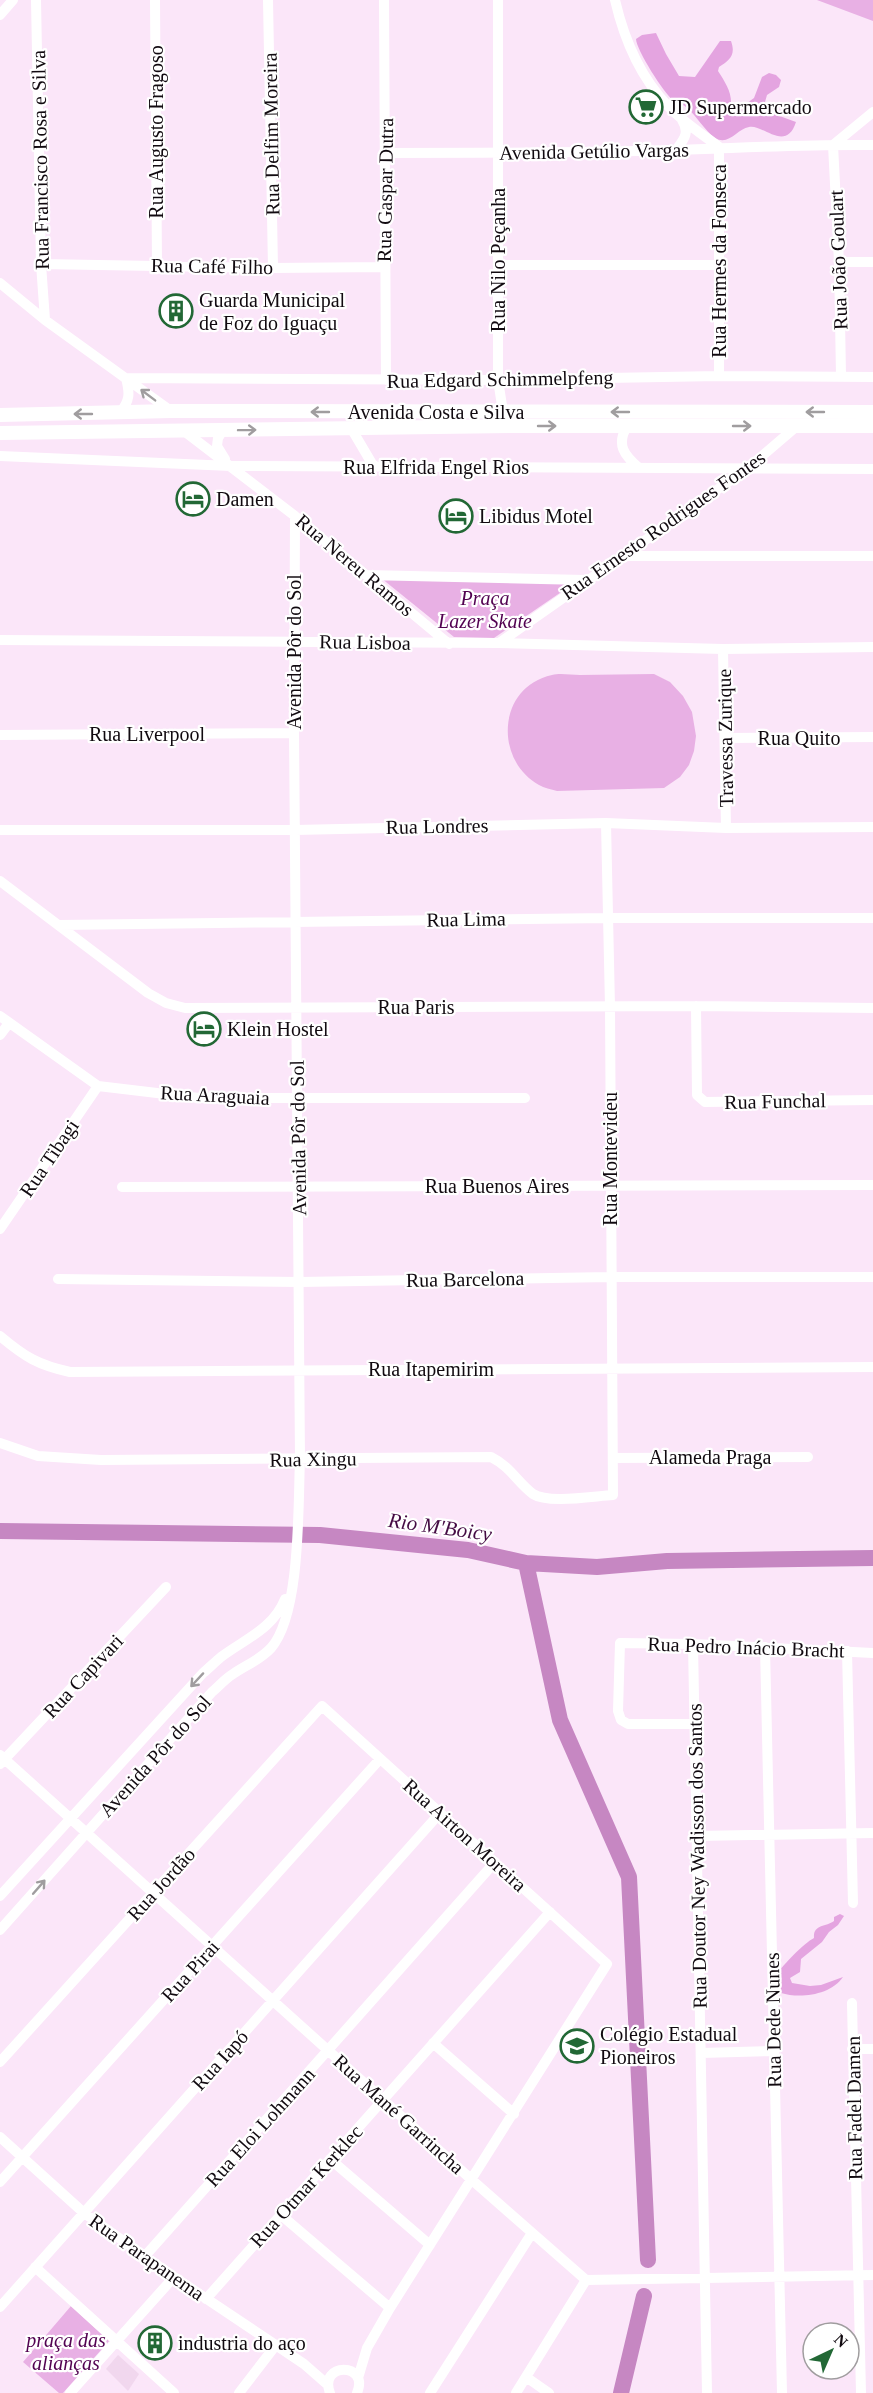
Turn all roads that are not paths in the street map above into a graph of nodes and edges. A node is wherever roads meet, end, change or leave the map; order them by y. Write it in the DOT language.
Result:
graph roads {
  1 [pos="13,0"];
  2 [pos="36,0"];
  3 [pos="155,0"];
  4 [pos="268,0"];
  5 [pos="384,0"];
  6 [pos="498,0"];
  7 [pos="615,0"];
  8 [pos="0,15"];
  9 [pos="873,112"];
  10 [pos="680,117"];
  11 [pos="833,145"];
  12 [pos="873,145"];
  13 [pos="719,147"];
  14 [pos="676,150"];
  15 [pos="386,153"];
  16 [pos="498,153"];
  17 [pos="839,262"];
  18 [pos="873,262"];
  19 [pos="41,264"];
  20 [pos="157,264"];
  21 [pos="498,265"];
  22 [pos="720,265"];
  23 [pos="384,267"];
  24 [pos="273,268"];
  25 [pos="0,283"];
  26 [pos="45,320"];
  27 [pos="719,376"];
  28 [pos="841,376"];
  29 [pos="873,377"];
  30 [pos="126,378"];
  31 [pos="386,380"];
  32 [pos="498,380"];
  33 [pos="171,411"];
  34 [pos="503,412"];
  35 [pos="873,412"];
  36 [pos="0,414"];
  37 [pos="120,414"];
  38 [pos="627,426"];
  39 [pos="797,426"];
  40 [pos="873,426"];
  41 [pos="351,428"];
  42 [pos="223,430"];
  43 [pos="184,431"];
  44 [pos="0,433"];
  45 [pos="0,456"];
  46 [pos="231,466"];
  47 [pos="374,466"];
  48 [pos="639,468"];
  49 [pos="748,468"];
  50 [pos="873,470"];
  51 [pos="295,516"];
  52 [pos="621,556"];
  53 [pos="873,556"];
  54 [pos="366,575"];
  55 [pos="586,580"];
  56 [pos="0,640"];
  57 [pos="294,640"];
  58 [pos="498,643"];
  59 [pos="449,644"];
  60 [pos="873,647"];
  61 [pos="723,649"];
  62 [pos="294,733"];
  63 [pos="0,735"];
  64 [pos="873,737"];
  65 [pos="726,738"];
  66 [pos="606,823"];
  67 [pos="873,827"];
  68 [pos="726,828"];
  69 [pos="0,830"];
  70 [pos="296,830"];
  71 [pos="0,881"];
  72 [pos="607,918"];
  73 [pos="873,918"];
  74 [pos="297,921"];
  75 [pos="59,925"];
  76 [pos="696,1006"];
  77 [pos="297,1007"];
  78 [pos="610,1007"];
  79 [pos="873,1008"];
  80 [pos="4,1019"];
  81 [pos="0,1035"];
  82 [pos="98,1086"];
  83 [pos="297,1098"];
  84 [pos="525,1098"];
  85 [pos="873,1100"];
  86 [pos="873,1185"];
  87 [pos="610,1186"];
  88 [pos="122,1187"];
  89 [pos="298,1187"];
  90 [pos="0,1229"];
  91 [pos="610,1277"];
  92 [pos="873,1277"];
  93 [pos="58,1279"];
  94 [pos="300,1282"];
  95 [pos="0,1336"];
  96 [pos="612,1367"];
  97 [pos="873,1367"];
  98 [pos="300,1370"];
  99 [pos="0,1443"];
  100 [pos="808,1457"];
  101 [pos="613,1458"];
  102 [pos="300,1459"];
  103 [pos="613,1495"];
  104 [pos="293,1580"];
  105 [pos="166,1587"];
  106 [pos="254,1635"];
  107 [pos="693,1644"];
  108 [pos="273,1647"];
  109 [pos="765,1647"];
  110 [pos="847,1651"];
  111 [pos="873,1653"];
  112 [pos="220,1657"];
  113 [pos="232,1674"];
  114 [pos="322,1706"];
  115 [pos="695,1724"];
  116 [pos="2,1759"];
  117 [pos="380,1759"];
  118 [pos="440,1813"];
  119 [pos="71,1819"];
  120 [pos="86,1833"];
  121 [pos="850,1833"];
  122 [pos="873,1833"];
  123 [pos="769,1834"];
  124 [pos="697,1836"];
  125 [pos="495,1862"];
  126 [pos="153,1893"];
  127 [pos="0,1896"];
  128 [pos="853,1903"];
  129 [pos="550,1912"];
  130 [pos="0,1930"];
  131 [pos="212,1946"];
  132 [pos="273,2001"];
  133 [pos="852,2002"];
  134 [pos="433,2043"];
  135 [pos="852,2049"];
  136 [pos="873,2049"];
  137 [pos="328,2050"];
  138 [pos="774,2051"];
  139 [pos="700,2052"];
  140 [pos="0,2062"];
  141 [pos="383,2100"];
  142 [pos="514,2114"];
  143 [pos="0,2137"];
  144 [pos="22,2157"];
  145 [pos="330,2159"];
  146 [pos="472,2181"];
  147 [pos="0,2182"];
  148 [pos="84,2213"];
  149 [pos="281,2215"];
  150 [pos="532,2233"];
  151 [pos="430,2245"];
  152 [pos="145,2256"];
  153 [pos="35,2267"];
  154 [pos="858,2275"];
  155 [pos="873,2275"];
  156 [pos="174,2277"];
  157 [pos="779,2277"];
  158 [pos="705,2278"];
  159 [pos="586,2280"];
  160 [pos="206,2298"];
  161 [pos="0,2307"];
  162 [pos="390,2308"];
  163 [pos="117,2341"];
  164 [pos="276,2345"];
  165 [pos="367,2348"];
  166 [pos="304,2364"];
  167 [pos="340,2371"];
  168 [pos="526,2377"];
  169 [pos="360,2387"];
  170 [pos="329,2389"];
  171 [pos="70,2393"];
  172 [pos="174,2393"];
  173 [pos="239,2393"];
  174 [pos="430,2393"];
  175 [pos="516,2393"];
  176 [pos="549,2393"];
  177 [pos="707,2393"];
  178 [pos="782,2393"];
  179 [pos="861,2393"];
  1 -- 8 [label="street"];
  2 -- 19 [label="street, Rua Francisco Rosa e Silva"];
  3 -- 20 [label="street, Rua Augusto Fragoso"];
  4 -- 24 [label="street, Rua Delfim Moreira"];
  5 -- 15 [label="street, Rua Gaspar Dutra"];
  6 -- 16 [label="street, Rua Nilo Peçanha"];
  7 -- 10 [label="street"];
  9 -- 11 [label="street"];
  10 -- 13 [label="street"];
  10 -- 14 [label="street"];
  11 -- 12 [label="street, Avenida Getúlio Vargas"];
  11 -- 13 [label="street, Avenida Getúlio Vargas"];
  11 -- 17 [label="street, Rua João Goulart"];
  13 -- 14 [label="street, Avenida Getúlio Vargas"];
  13 -- 22 [label="street, Rua Hermes da Fonseca"];
  14 -- 16 [label="street, Avenida Getúlio Vargas"];
  15 -- 16 [label="street, Avenida Getúlio Vargas"];
  15 -- 23 [label="street, Rua Gaspar Dutra"];
  16 -- 21 [label="street, Rua Nilo Peçanha"];
  17 -- 18 [label="street"];
  17 -- 28 [label="street, Rua João Goulart"];
  19 -- 20 [label="street, Rua Café Filho"];
  19 -- 26 [label="street, Rua Francisco Rosa e Silva"];
  20 -- 24 [label="street, Rua Café Filho"];
  21 -- 22 [label="street"];
  21 -- 32 [label="street, Rua Nilo Peçanha"];
  22 -- 27 [label="street, Rua Hermes da Fonseca"];
  23 -- 24 [label="street, Rua Café Filho"];
  23 -- 31 [label="street, Rua Gaspar Dutra"];
  25 -- 26 [label="street"];
  26 -- 30 [label="street"];
  27 -- 28 [label="street, Rua Edgard Schimmelpfeng"];
  27 -- 32 [label="street, Rua Edgard Schimmelpfeng"];
  28 -- 29 [label="street, Rua Edgard Schimmelpfeng"];
  30 -- 31 [label="street, Rua Edgard Schimmelpfeng"];
  33 -- 30 [label="street, one-way"];
  30 -- 37 [label="street"];
  31 -- 32 [label="street, Rua Edgard Schimmelpfeng"];
  32 -- 34 [label="street, Rua Nilo Peçanha"];
  34 -- 33 [label="main road, Avenida Costa e Silva, one-way"];
  33 -- 37 [label="main road, Avenida Costa e Silva"];
  35 -- 34 [label="main road, Avenida Costa e Silva, one-way"];
  37 -- 36 [label="main road, Avenida Costa e Silva, one-way"];
  38 -- 39 [label="main road, Avenida Costa e Silva, one-way"];
  41 -- 38 [label="main road, Avenida Costa e Silva, one-way"];
  38 -- 48 [label="street"];
  39 -- 40 [label="main road, Avenida Costa e Silva"];
  39 -- 49 [label="street, Rua Ernesto Rodrigues Fontes"];
  42 -- 41 [label="main road, Avenida Costa e Silva, one-way"];
  41 -- 47 [label="street"];
  42 -- 43 [label="main road, Avenida Costa e Silva"];
  42 -- 46 [label="street"];
  43 -- 44 [label="main road, Avenida Costa e Silva"];
  43 -- 46 [label="street, Rua Nereu Ramos"];
  45 -- 46 [label="street, Rua Elfrida Engel Rios"];
  46 -- 47 [label="street, Rua Elfrida Engel Rios"];
  46 -- 51 [label="street, Rua Nereu Ramos"];
  47 -- 48 [label="street, Rua Elfrida Engel Rios"];
  48 -- 49 [label="street, Rua Elfrida Engel Rios"];
  49 -- 50 [label="street, Rua Elfrida Engel Rios"];
  49 -- 52 [label="street, Rua Ernesto Rodrigues Fontes"];
  51 -- 54 [label="street, Rua Nereu Ramos"];
  51 -- 57 [label="street, Avenida Pôr do Sol"];
  52 -- 53 [label="street"];
  52 -- 55 [label="street, Rua Ernesto Rodrigues Fontes"];
  54 -- 55 [label="street"];
  54 -- 59 [label="street, Rua Nereu Ramos"];
  55 -- 58 [label="street, Rua Ernesto Rodrigues Fontes"];
  56 -- 57 [label="street, Rua Lisboa"];
  57 -- 59 [label="street, Rua Lisboa"];
  57 -- 62 [label="street, Avenida Pôr do Sol"];
  58 -- 59 [label="street, Rua Lisboa"];
  58 -- 61 [label="street, Rua Lisboa"];
  60 -- 61 [label="street, Rua Lisboa"];
  61 -- 65 [label="street, Travessa Zurique"];
  62 -- 63 [label="street, Rua Liverpool"];
  62 -- 70 [label="street, Avenida Pôr do Sol"];
  64 -- 65 [label="street, Rua Quito"];
  65 -- 68 [label="street, Travessa Zurique"];
  66 -- 68 [label="street, Rua Londres"];
  66 -- 70 [label="street, Rua Londres"];
  66 -- 72 [label="street, Rua Montevideu"];
  67 -- 68 [label="street, Rua Londres"];
  69 -- 70 [label="street, Rua Londres"];
  70 -- 74 [label="street, Avenida Pôr do Sol"];
  71 -- 75 [label="street, Rua Paris"];
  72 -- 73 [label="street, Rua Lima"];
  72 -- 74 [label="street, Rua Lima"];
  72 -- 78 [label="street, Rua Montevideu"];
  74 -- 75 [label="street, Rua Lima"];
  74 -- 77 [label="street, Avenida Pôr do Sol"];
  75 -- 77 [label="street, Rua Paris"];
  76 -- 78 [label="street, Rua Paris"];
  76 -- 79 [label="street, Rua Paris"];
  76 -- 85 [label="street, Rua Funchal"];
  77 -- 78 [label="street, Rua Paris"];
  77 -- 83 [label="street, Avenida Pôr do Sol"];
  78 -- 87 [label="street, Rua Montevideu"];
  80 -- 81 [label="street"];
  80 -- 82 [label="street, Rua Araguaia"];
  82 -- 83 [label="street, Rua Araguaia"];
  82 -- 90 [label="street, Rua Tibagi"];
  83 -- 84 [label="street, Rua Araguaia"];
  83 -- 89 [label="street, Avenida Pôr do Sol"];
  86 -- 87 [label="street, Rua Buenos Aires"];
  87 -- 89 [label="street, Rua Buenos Aires"];
  87 -- 91 [label="street, Rua Montevideu"];
  88 -- 89 [label="street, Rua Buenos Aires"];
  89 -- 94 [label="street, Avenida Pôr do Sol"];
  91 -- 92 [label="street, Rua Barcelona"];
  91 -- 94 [label="street, Rua Barcelona"];
  91 -- 96 [label="street, Rua Montevideu"];
  93 -- 94 [label="street, Rua Barcelona"];
  94 -- 98 [label="street, Avenida Pôr do Sol"];
  95 -- 98 [label="street, Rua Itapemirim"];
  96 -- 97 [label="street, Rua Itapemirim"];
  96 -- 98 [label="street, Rua Itapemirim"];
  96 -- 101 [label="street, Rua Montevideu"];
  98 -- 102 [label="street, Avenida Pôr do Sol"];
  99 -- 102 [label="street, Rua Xingu"];
  100 -- 101 [label="street, Alameda Praga"];
  101 -- 103 [label="street, Rua Montevideu"];
  102 -- 103 [label="street, Rua Xingu"];
  102 -- 104 [label="street, Avenida Pôr do Sol"];
  104 -- 106 [label="street, Avenida Pôr do Sol"];
  104 -- 108 [label="street, Avenida Pôr do Sol"];
  105 -- 116 [label="street, Rua Capivari"];
  106 -- 108 [label="street"];
  106 -- 112 [label="street, Avenida Pôr do Sol"];
  107 -- 109 [label="street, Rua Pedro Inácio Bracht"];
  107 -- 115 [label="street, Rua Doutor Ney Wadisson dos Santos"];
  107 -- 115 [label="street, Rua Pedro Inácio Bracht"];
  108 -- 113 [label="street, Avenida Pôr do Sol"];
  109 -- 110 [label="street, Rua Pedro Inácio Bracht"];
  109 -- 123 [label="street, Rua Dede Nunes"];
  110 -- 111 [label="street, Rua Pedro Inácio Bracht"];
  110 -- 121 [label="street"];
  112 -- 113 [label="street"];
  112 -- 119 [label="street, Avenida Pôr do Sol, one-way"];
  113 -- 120 [label="street, Avenida Pôr do Sol"];
  114 -- 117 [label="street, Rua Airton Moreira"];
  114 -- 126 [label="street, Rua Jordão"];
  115 -- 124 [label="street, Rua Doutor Ney Wadisson dos Santos"];
  116 -- 119 [label="street, Rua Mané Garrincha"];
  117 -- 118 [label="street, Rua Airton Moreira"];
  117 -- 131 [label="street, Rua Pirai"];
  118 -- 125 [label="street, Rua Airton Moreira"];
  118 -- 132 [label="street, Rua Iapó"];
  119 -- 120 [label="street, Rua Mané Garrincha"];
  119 -- 127 [label="street, Avenida Pôr do Sol"];
  120 -- 126 [label="street, Rua Mané Garrincha"];
  130 -- 120 [label="street, Avenida Pôr do Sol, one-way"];
  121 -- 122 [label="street"];
  121 -- 123 [label="street"];
  121 -- 128 [label="street"];
  123 -- 124 [label="street"];
  123 -- 138 [label="street, Rua Dede Nunes"];
  124 -- 139 [label="street, Rua Doutor Ney Wadisson dos Santos"];
  125 -- 129 [label="street, Rua Airton Moreira"];
  125 -- 137 [label="street, Rua Eloi Lohmann"];
  126 -- 131 [label="street, Rua Mané Garrincha"];
  126 -- 140 [label="street, Rua Jordão"];
  129 -- 134 [label="street, Rua Otmar Kerklec"];
  129 -- 142 [label="street, Rua Airton Moreira"];
  131 -- 132 [label="street, Rua Mané Garrincha"];
  131 -- 144 [label="street, Rua Pirai"];
  132 -- 137 [label="street, Rua Mané Garrincha"];
  132 -- 148 [label="street, Rua Iapó"];
  133 -- 135 [label="street, Rua Fadel Damen"];
  134 -- 141 [label="street, Rua Otmar Kerklec"];
  134 -- 142 [label="street"];
  135 -- 136 [label="street"];
  135 -- 154 [label="street, Rua Fadel Damen"];
  137 -- 141 [label="street, Rua Mané Garrincha"];
  137 -- 152 [label="street, Rua Eloi Lohmann"];
  138 -- 139 [label="street"];
  138 -- 157 [label="street, Rua Dede Nunes"];
  139 -- 158 [label="street, Rua Doutor Ney Wadisson dos Santos"];
  141 -- 145 [label="street, Rua Otmar Kerklec"];
  141 -- 146 [label="street, Rua Mané Garrincha"];
  142 -- 146 [label="street"];
  143 -- 144 [label="street, Rua Parapanema"];
  144 -- 147 [label="street, Rua Pirai"];
  144 -- 148 [label="street, Rua Parapanema"];
  145 -- 149 [label="street, Rua Otmar Kerklec"];
  145 -- 151 [label="street"];
  146 -- 150 [label="street, Rua Mané Garrincha"];
  146 -- 151 [label="street"];
  148 -- 152 [label="street, Rua Parapanema"];
  148 -- 153 [label="street, Rua Iapó"];
  149 -- 160 [label="street, Rua Otmar Kerklec"];
  149 -- 162 [label="street"];
  150 -- 159 [label="street, Rua Mané Garrincha"];
  150 -- 174 [label="street"];
  151 -- 162 [label="street"];
  152 -- 156 [label="street, Rua Parapanema"];
  153 -- 161 [label="street, Rua Iapó"];
  153 -- 163 [label="street"];
  154 -- 155 [label="street"];
  154 -- 157 [label="street"];
  154 -- 179 [label="street, Rua Fadel Damen"];
  156 -- 160 [label="street, Rua Parapanema"];
  156 -- 163 [label="street"];
  157 -- 158 [label="street"];
  157 -- 178 [label="street, Rua Dede Nunes"];
  158 -- 159 [label="street"];
  158 -- 177 [label="street, Rua Doutor Ney Wadisson dos Santos"];
  159 -- 168 [label="street"];
  160 -- 164 [label="street, Rua Parapanema"];
  162 -- 165 [label="street"];
  163 -- 171 [label="street"];
  163 -- 172 [label="street"];
  164 -- 166 [label="street, Rua Parapanema"];
  164 -- 173 [label="street"];
  165 -- 167 [label="street"];
  165 -- 169 [label="street"];
  166 -- 167 [label="street, Rua Parapanema"];
  166 -- 170 [label="street, Rua Parapanema"];
  167 -- 169 [label="street, Rua Parapanema"];
  167 -- 170 [label="street"];
  168 -- 175 [label="street"];
  168 -- 176 [label="street"];
}
